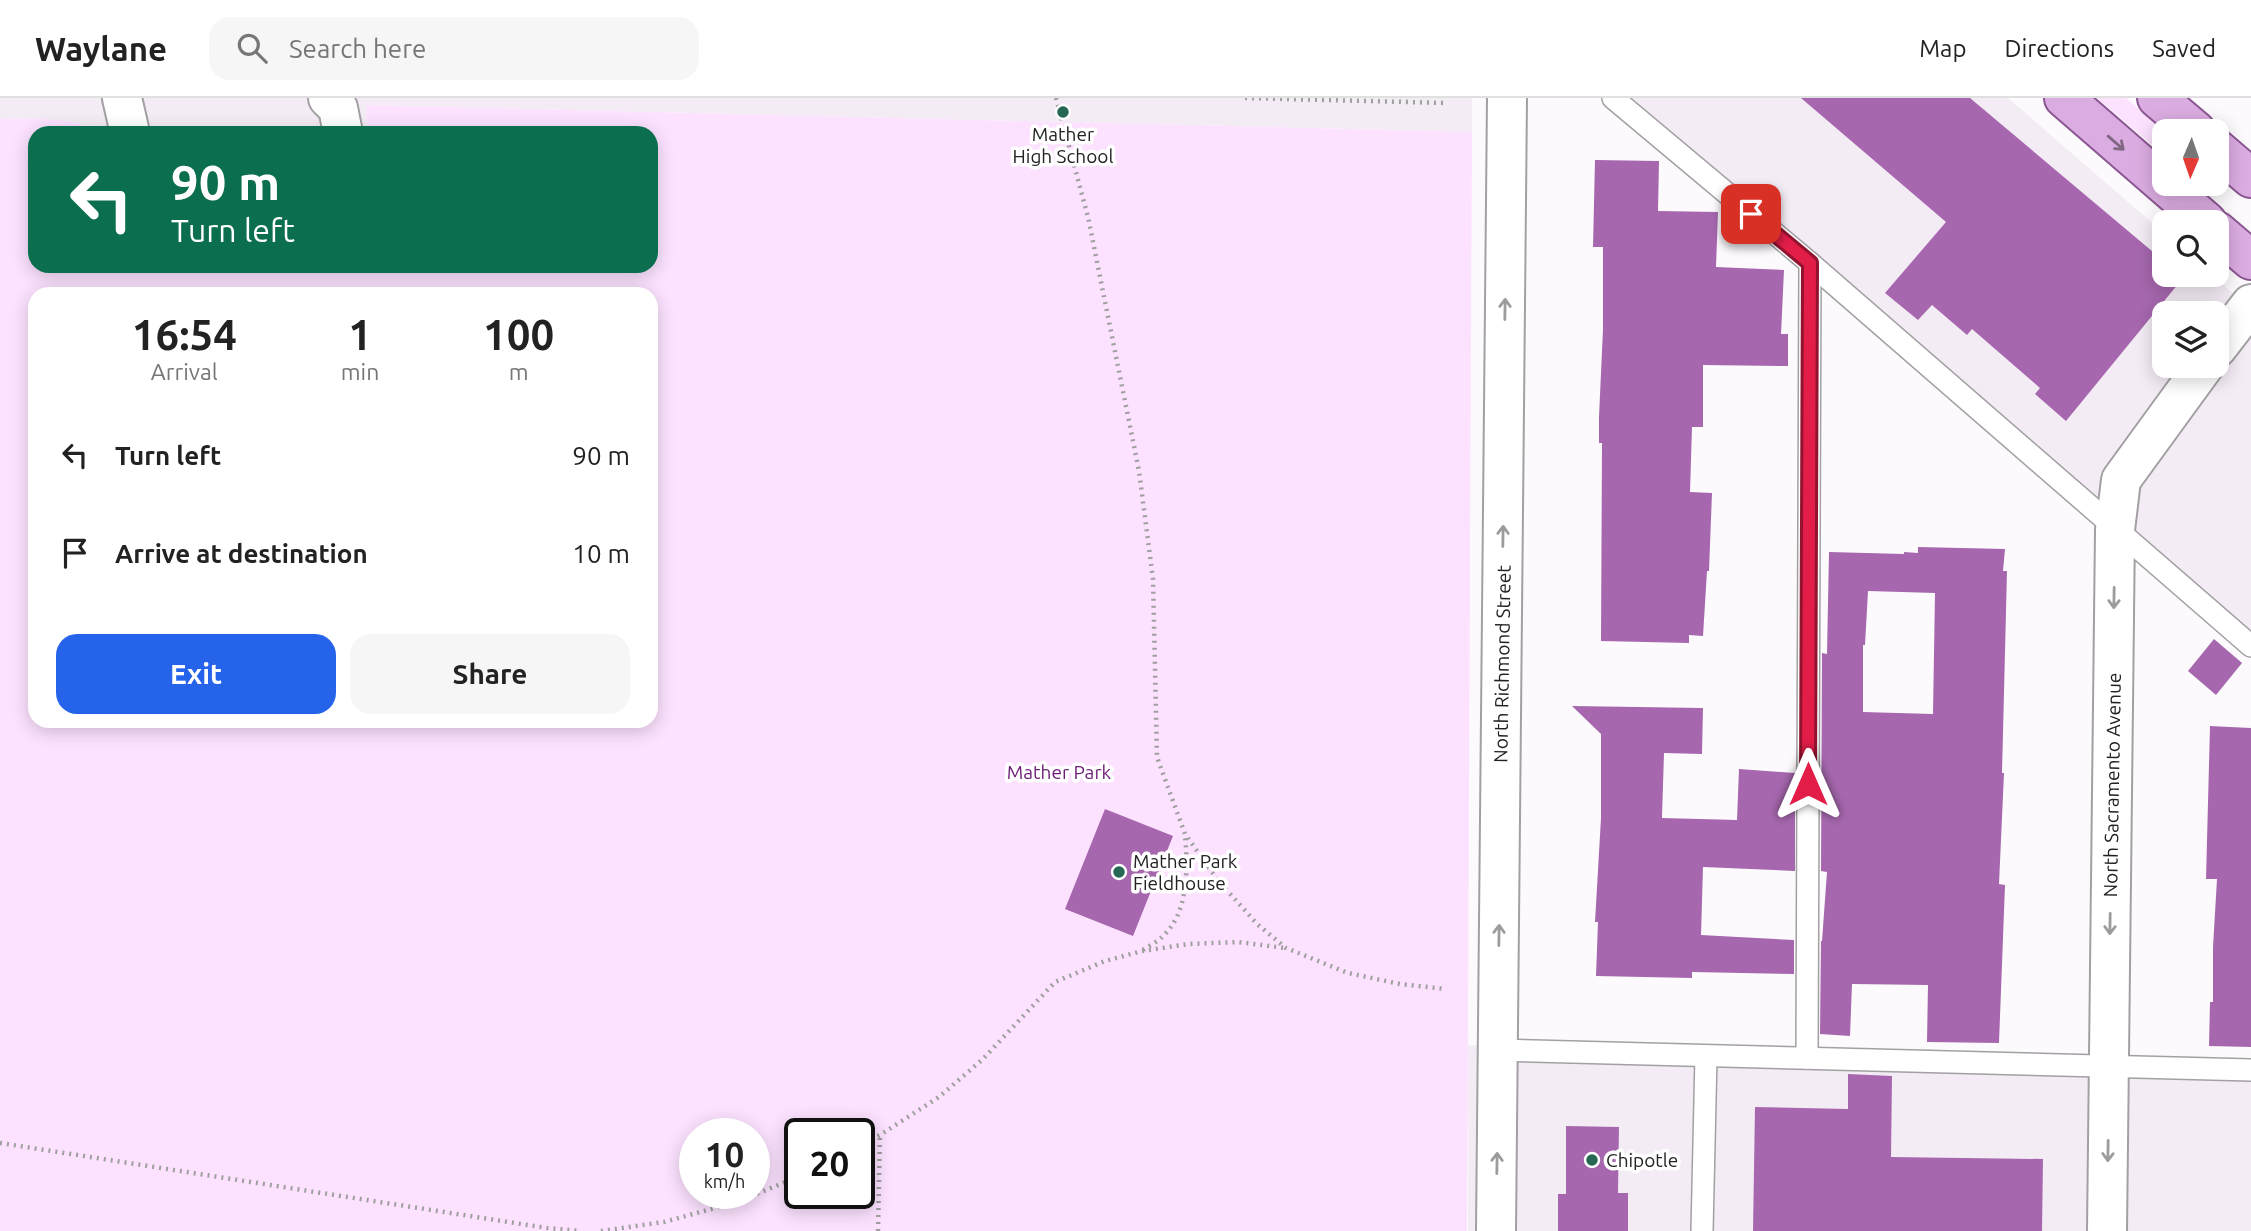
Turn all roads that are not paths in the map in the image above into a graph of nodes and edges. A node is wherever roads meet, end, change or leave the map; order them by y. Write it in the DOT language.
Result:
graph roads {
  1 [pos="122,98"];
  2 [pos="328,98"];
  3 [pos="1507,98"];
  4 [pos="1614,98"];
  5 [pos="2064,98"];
  6 [pos="2157,98"];
  7 [pos="2182,119"];
  8 [pos="128,126"];
  9 [pos="342,126"];
  10 [pos="2230,160"];
  11 [pos="2251,178"];
  12 [pos="2193,210"];
  13 [pos="2229,241"];
  14 [pos="2251,260"];
  15 [pos="1810,263"];
  16 [pos="2251,304"];
  17 [pos="2229,332"];
  18 [pos="2195,378"];
  19 [pos="2115,530"];
  20 [pos="2251,646"];
  21 [pos="1498,1050"];
  22 [pos="1706,1056"];
  23 [pos="1807,1058"];
  24 [pos="2109,1066"];
  25 [pos="2251,1070"];
  26 [pos="1496,1231"];
  27 [pos="1702,1231"];
  28 [pos="2107,1231"];
  1 -- 8 [label="street"];
  2 -- 9 [label="street"];
  21 -- 3 [label="street, North Richmond Street, one-way"];
  4 -- 15 [label="lane"];
  5 -- 12 [label="main road, one-way"];
  6 -- 7 [label="main road"];
  10 -- 11 [label="main road"];
  13 -- 14 [label="main road"];
  15 -- 19 [label="lane"];
  15 -- 23 [label="lane"];
  16 -- 17 [label="street"];
  18 -- 19 [label="street, North Sacramento Avenue"];
  19 -- 20 [label="lane"];
  19 -- 24 [label="street, North Sacramento Avenue, one-way"];
  21 -- 22 [label="lane"];
  26 -- 21 [label="street, North Richmond Street, one-way"];
  22 -- 23 [label="lane"];
  22 -- 27 [label="lane"];
  23 -- 24 [label="lane"];
  24 -- 25 [label="lane"];
  24 -- 28 [label="street, North Sacramento Avenue, one-way"];
}
